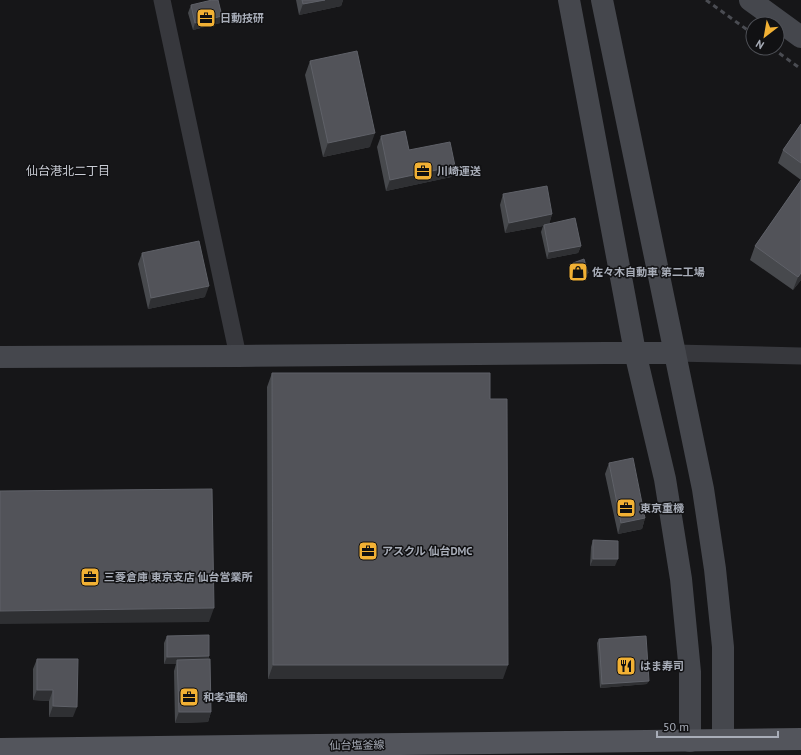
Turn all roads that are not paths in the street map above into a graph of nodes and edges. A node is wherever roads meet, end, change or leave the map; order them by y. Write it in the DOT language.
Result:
graph roads {
  1 [pos="162,0"];
  2 [pos="569,0"];
  3 [pos="602,0"];
  4 [pos="750,0"];
  5 [pos="801,37"];
  6 [pos="636,352"];
  7 [pos="675,353"];
  8 [pos="238,356"];
  9 [pos="801,356"];
  10 [pos="0,357"];
  11 [pos="801,739"];
  12 [pos="690,748"];
  13 [pos="722,748"];
  14 [pos="0,749"];
  1 -- 8 [label="street"];
  2 -- 6 [label="street"];
  3 -- 7 [label="street"];
  4 -- 5 [label="street"];
  6 -- 7 [label="street"];
  6 -- 8 [label="street"];
  6 -- 12 [label="street"];
  7 -- 9 [label="street"];
  7 -- 13 [label="street"];
  8 -- 10 [label="street"];
  11 -- 13 [label="main road, 仙台塩釜線"];
  12 -- 13 [label="main road, 仙台塩釜線"];
  12 -- 14 [label="main road, 仙台塩釜線"];
}
